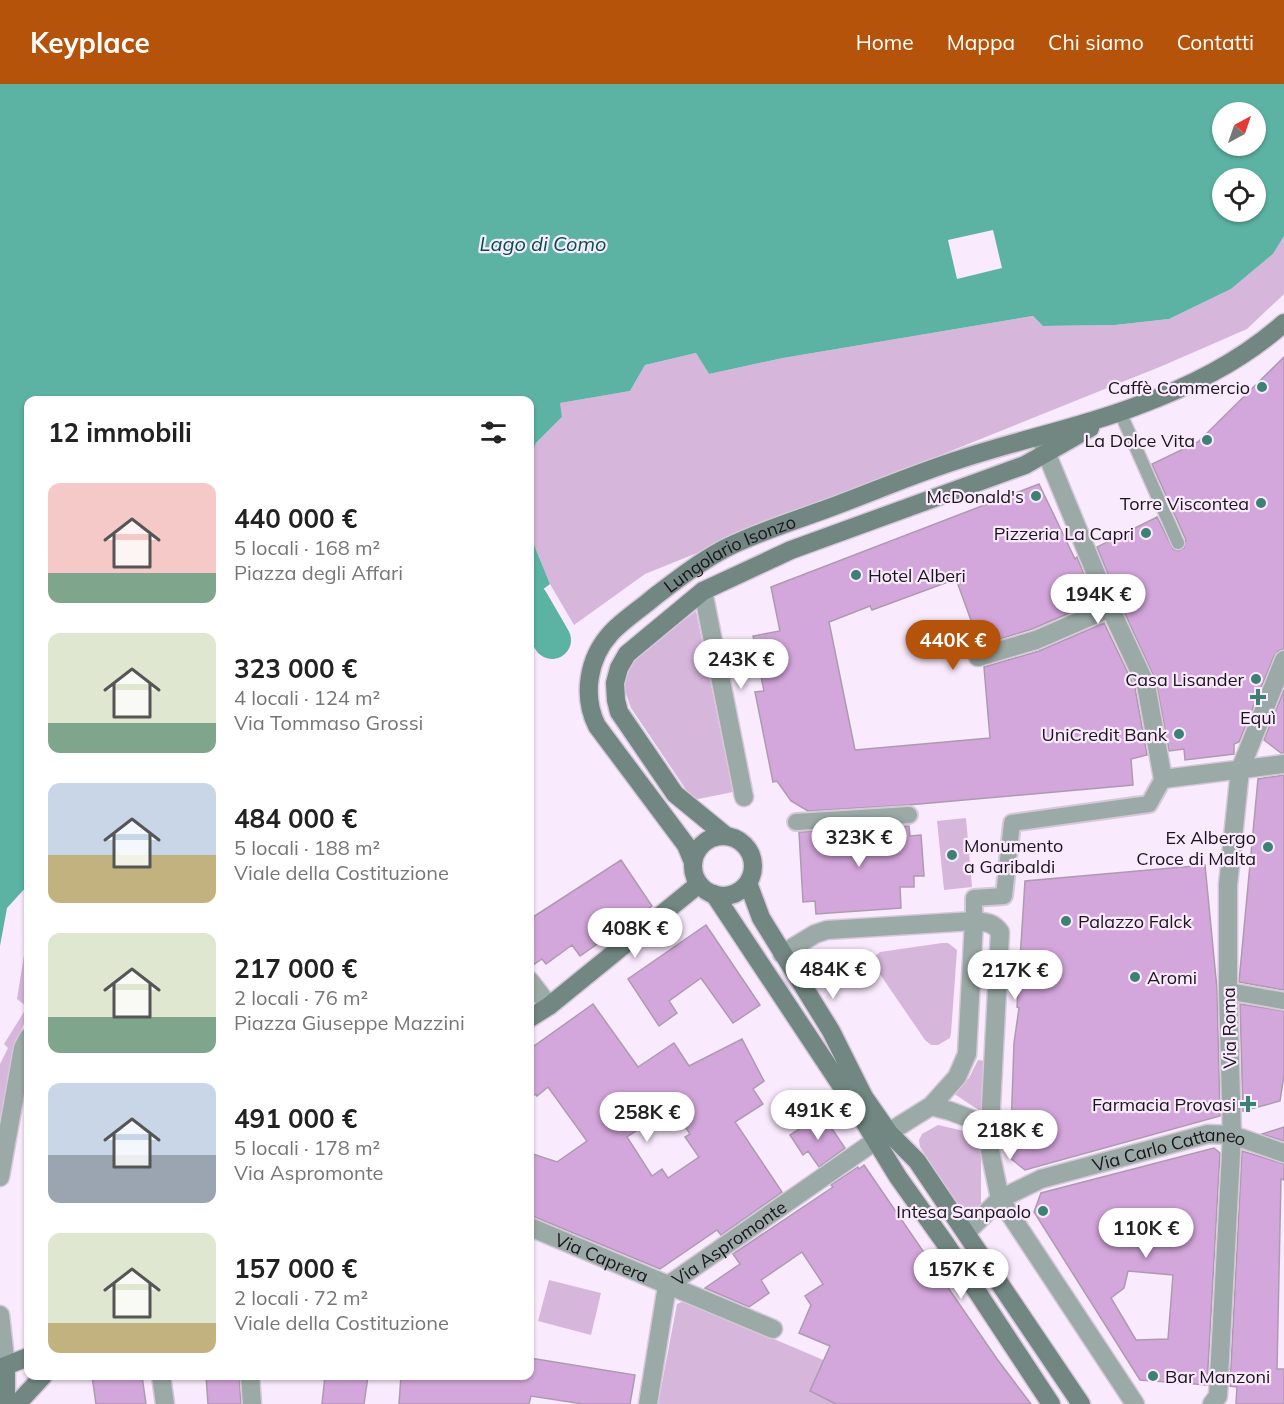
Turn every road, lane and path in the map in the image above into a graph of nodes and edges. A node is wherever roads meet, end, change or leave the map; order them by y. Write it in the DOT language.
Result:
graph roads {
  1 [pos="1284,323"];
  2 [pos="1118,413"];
  3 [pos="1039,436"];
  4 [pos="1047,453"];
  5 [pos="1178,543"];
  6 [pos="703,591"];
  7 [pos="1110,608"];
  8 [pos="978,657"];
  9 [pos="1284,660"];
  10 [pos="1284,764"];
  11 [pos="1240,770"];
  12 [pos="1163,779"];
  13 [pos="744,797"];
  14 [pos="909,815"];
  15 [pos="796,822"];
  16 [pos="725,835"];
  17 [pos="693,862"];
  18 [pos="748,883"];
  19 [pos="707,889"];
  20 [pos="974,921"];
  21 [pos="782,954"];
  22 [pos="534,986"];
  23 [pos="1228,991"];
  24 [pos="1284,1000"];
  25 [pos="549,1005"];
  26 [pos="534,1015"];
  27 [pos="24,1061"];
  28 [pos="931,1106"];
  29 [pos="990,1126"];
  30 [pos="1232,1135"];
  31 [pos="882,1137"];
  32 [pos="1284,1153"];
  33 [pos="0,1177"];
  34 [pos="1000,1199"];
  35 [pos="534,1229"];
  36 [pos="966,1233"];
  37 [pos="667,1286"];
  38 [pos="0,1324"];
  39 [pos="774,1329"];
  40 [pos="24,1359"];
  41 [pos="3,1367"];
  42 [pos="39,1380"];
  43 [pos="162,1380"];
  44 [pos="250,1380"];
  45 [pos="0,1398"];
  46 [pos="4,1404"];
  47 [pos="17,1404"];
  48 [pos="165,1404"];
  49 [pos="252,1404"];
  50 [pos="648,1404"];
  51 [pos="1051,1404"];
  52 [pos="1081,1404"];
  53 [pos="1135,1404"];
  54 [pos="1212,1404"];
  1 -- 2 [label="main road, Lungolario Isonzo"];
  2 -- 3 [label="main road, Lungolario Isonzo"];
  2 -- 4 [label="main road, Lungolario Isonzo"];
  2 -- 5 [label="lane"];
  3 -- 4 [label="street"];
  3 -- 17 [label="main road, Lungolario Isonzo"];
  4 -- 6 [label="main road, Lungolario Isonzo"];
  4 -- 7 [label="street"];
  6 -- 13 [label="street"];
  6 -- 16 [label="main road, Lungolario Isonzo"];
  7 -- 8 [label="street"];
  7 -- 12 [label="street"];
  9 -- 11 [label="street, Via Roma"];
  10 -- 11 [label="street"];
  11 -- 12 [label="street"];
  11 -- 23 [label="street, Via Roma"];
  12 -- 20 [label="street"];
  14 -- 15 [label="street"];
  16 -- 17 [label="main road"];
  16 -- 18 [label="main road"];
  17 -- 19 [label="main road"];
  18 -- 19 [label="main road"];
  18 -- 21 [label="main road"];
  19 -- 25 [label="main road"];
  19 -- 31 [label="main road"];
  20 -- 21 [label="street"];
  20 -- 28 [label="street, Via Aspromonte"];
  20 -- 29 [label="street"];
  21 -- 31 [label="main road"];
  22 -- 25 [label="street"];
  23 -- 24 [label="street"];
  23 -- 30 [label="street, Via Roma"];
  25 -- 26 [label="main road"];
  27 -- 33 [label="street"];
  28 -- 29 [label="street"];
  28 -- 31 [label="street, Via Aspromonte"];
  29 -- 34 [label="street"];
  30 -- 32 [label="street, Via Carlo Cattaneo"];
  30 -- 34 [label="street, Via Carlo Cattaneo"];
  30 -- 54 [label="street, Via Roma"];
  31 -- 36 [label="main road"];
  31 -- 37 [label="street, Via Aspromonte"];
  31 -- 51 [label="main road"];
  34 -- 36 [label="street, Via Carlo Cattaneo"];
  34 -- 53 [label="street"];
  35 -- 37 [label="street, Via Caprera"];
  36 -- 52 [label="main road"];
  37 -- 39 [label="street, Via Caprera"];
  37 -- 50 [label="street, Via Aspromonte"];
  38 -- 41 [label="street"];
  40 -- 41 [label="main road"];
  41 -- 46 [label="main road"];
  42 -- 47 [label="main road"];
  43 -- 48 [label="street"];
  44 -- 49 [label="street"];
  45 -- 46 [label="main road"];
}
